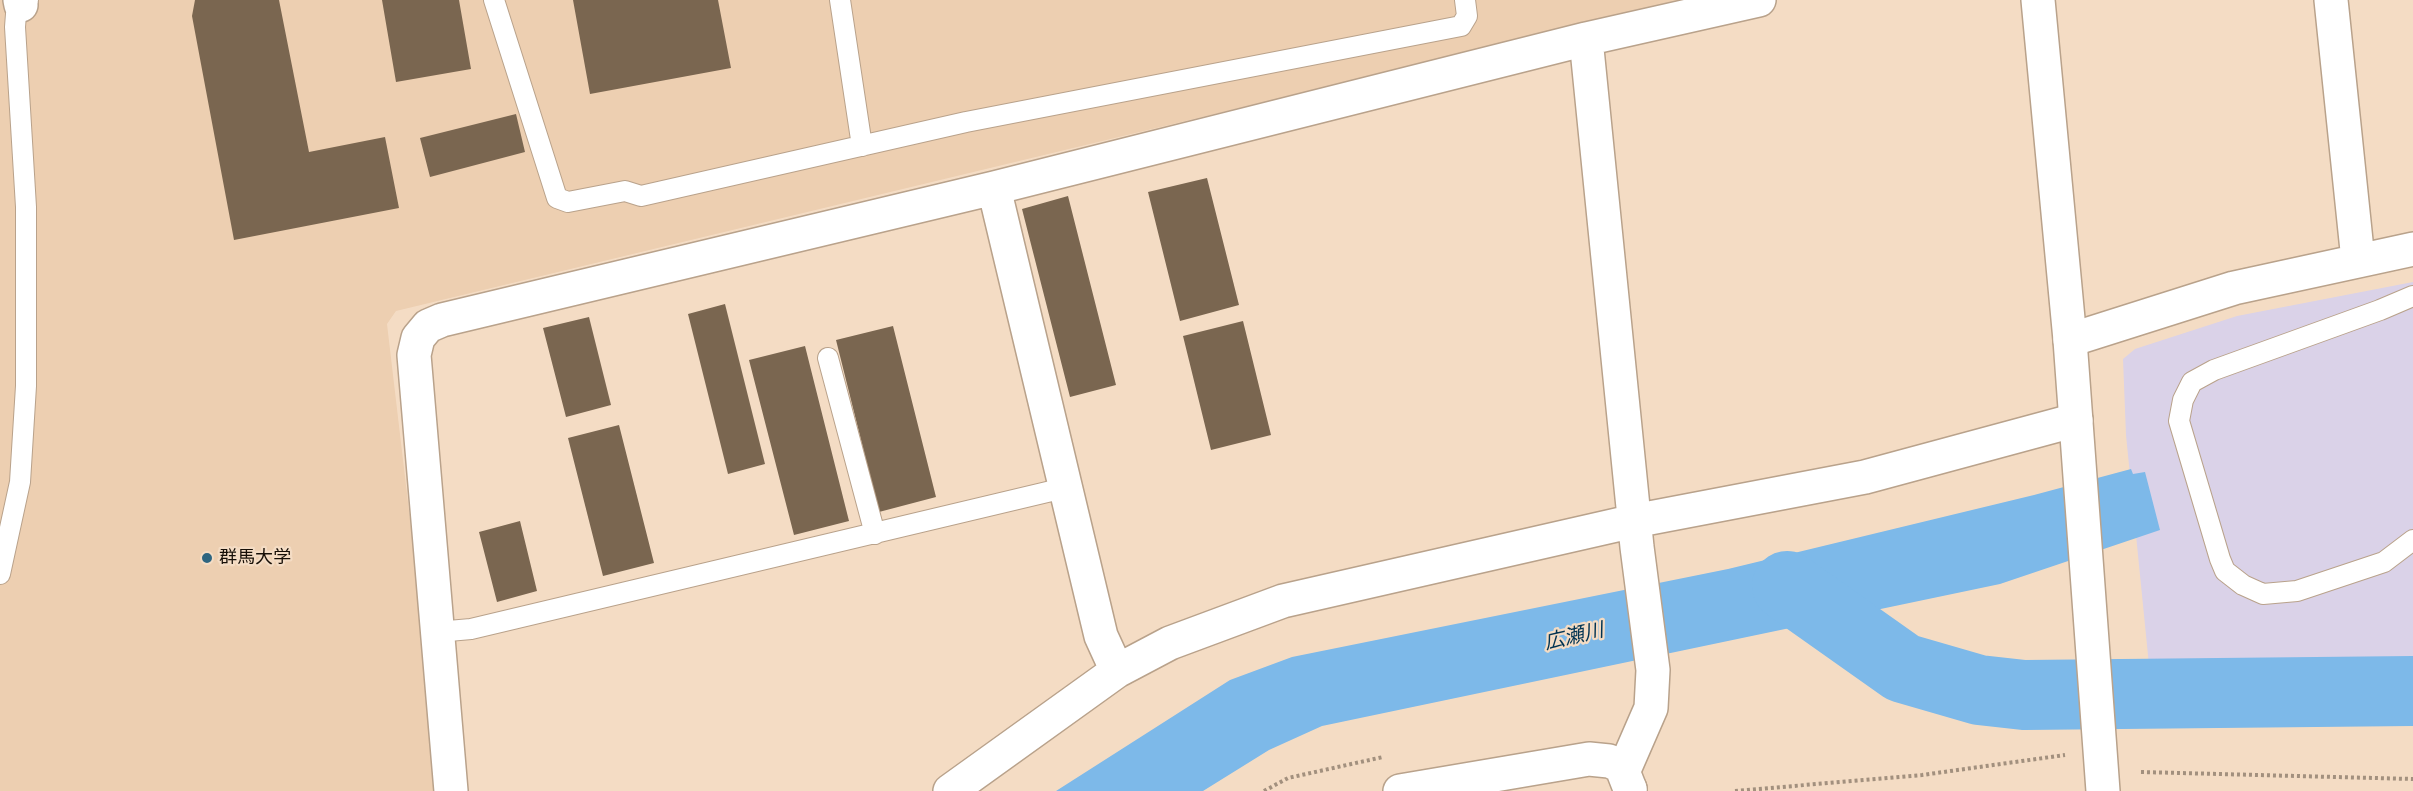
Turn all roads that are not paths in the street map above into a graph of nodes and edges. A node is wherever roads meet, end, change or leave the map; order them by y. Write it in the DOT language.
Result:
graph roads {
  1 [pos="494,0"];
  2 [pos="840,0"];
  3 [pos="1465,0"];
  4 [pos="2038,0"];
  5 [pos="2331,0"];
  6 [pos="1752,1"];
  7 [pos="23,2"];
  8 [pos="1586,39"];
  9 [pos="862,146"];
  10 [pos="994,188"];
  11 [pos="2412,252"];
  12 [pos="2358,260"];
  13 [pos="2413,296"];
  14 [pos="2070,340"];
  15 [pos="828,358"];
  16 [pos="2077,435"];
  17 [pos="1064,488"];
  18 [pos="875,534"];
  19 [pos="1636,534"];
  20 [pos="2413,540"];
  21 [pos="0,574"];
  22 [pos="437,632"];
  23 [pos="1117,671"];
  24 [pos="1628,783"];
  25 [pos="451,791"];
  26 [pos="950,791"];
  27 [pos="1400,791"];
  28 [pos="2103,791"];
  1 -- 9 [label="lane"];
  2 -- 9 [label="lane"];
  3 -- 9 [label="lane"];
  4 -- 14 [label="street"];
  5 -- 12 [label="street"];
  6 -- 8 [label="street"];
  7 -- 21 [label="lane"];
  8 -- 10 [label="street"];
  8 -- 19 [label="street"];
  10 -- 17 [label="street"];
  10 -- 22 [label="street"];
  11 -- 12 [label="street"];
  12 -- 14 [label="street"];
  13 -- 20 [label="lane"];
  14 -- 16 [label="street"];
  15 -- 18 [label="lane"];
  16 -- 19 [label="street"];
  16 -- 28 [label="street"];
  17 -- 18 [label="lane"];
  17 -- 23 [label="street"];
  18 -- 22 [label="lane"];
  19 -- 23 [label="street"];
  19 -- 24 [label="street"];
  22 -- 25 [label="street"];
  23 -- 26 [label="street"];
  24 -- 27 [label="street"];
}
